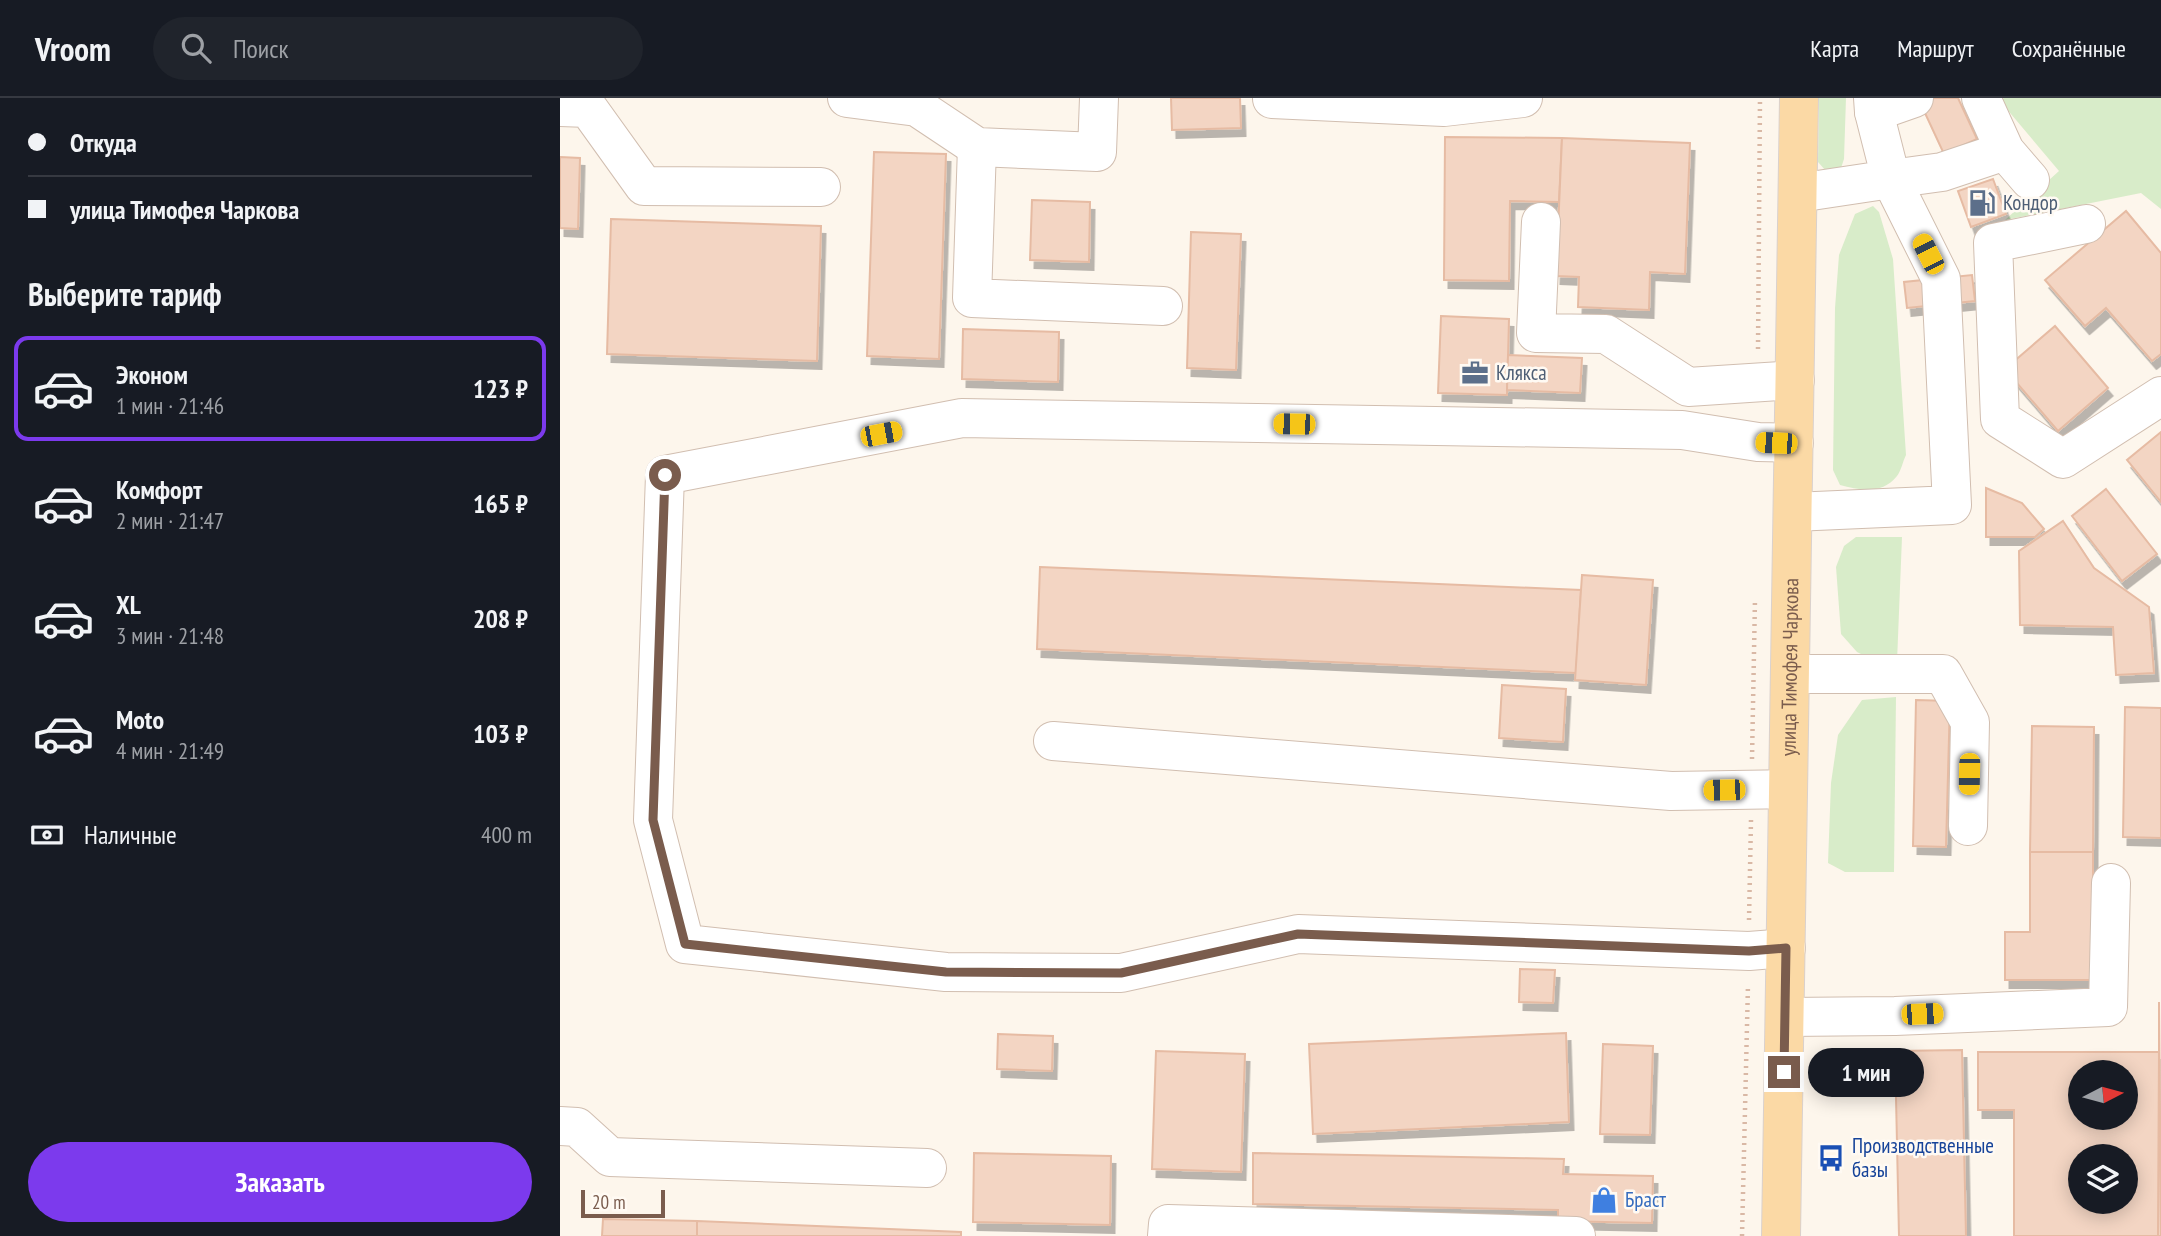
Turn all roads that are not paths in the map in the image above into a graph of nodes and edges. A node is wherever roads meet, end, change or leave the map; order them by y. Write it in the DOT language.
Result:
graph roads {
  1 [pos="847,98"];
  2 [pos="1099,98"];
  3 [pos="1523,98"];
  4 [pos="1799,98"];
  5 [pos="1914,98"];
  6 [pos="1981,98"];
  7 [pos="1272,99"];
  8 [pos="1873,105"];
  9 [pos="560,107"];
  10 [pos="977,147"];
  11 [pos="2005,151"];
  12 [pos="1891,179"];
  13 [pos="2030,180"];
  14 [pos="821,187"];
  15 [pos="1798,193"];
  16 [pos="1541,222"];
  17 [pos="2086,224"];
  18 [pos="1163,306"];
  19 [pos="1776,381"];
  20 [pos="2161,396"];
  21 [pos="1794,443"];
  22 [pos="1793,512"];
  23 [pos="1790,674"];
  24 [pos="1053,741"];
  25 [pos="1770,790"];
  26 [pos="1968,826"];
  27 [pos="2111,883"];
  28 [pos="1767,950"];
  29 [pos="1785,1017"];
  30 [pos="560,1126"];
  31 [pos="927,1168"];
  32 [pos="1167,1236"];
  33 [pos="1576,1236"];
  34 [pos="1781,1236"];
  1 -- 10 [label="lane"];
  2 -- 10 [label="lane"];
  3 -- 7 [label="lane"];
  4 -- 15 [label="main road, улица Тимофея Чаркова"];
  5 -- 8 [label="lane"];
  6 -- 11 [label="lane"];
  8 -- 12 [label="lane"];
  9 -- 14 [label="lane"];
  10 -- 18 [label="lane"];
  11 -- 12 [label="lane"];
  11 -- 13 [label="lane"];
  12 -- 15 [label="lane"];
  12 -- 22 [label="lane"];
  15 -- 19 [label="main road, улица Тимофея Чаркова"];
  16 -- 19 [label="lane"];
  17 -- 20 [label="lane"];
  19 -- 21 [label="main road, улица Тимофея Чаркова"];
  21 -- 22 [label="main road, улица Тимофея Чаркова"];
  21 -- 28 [label="lane"];
  22 -- 23 [label="main road, улица Тимофея Чаркова"];
  23 -- 25 [label="main road, улица Тимофея Чаркова"];
  23 -- 26 [label="lane"];
  24 -- 25 [label="lane"];
  25 -- 28 [label="main road, улица Тимофея Чаркова"];
  27 -- 29 [label="lane"];
  28 -- 29 [label="main road, улица Тимофея Чаркова"];
  29 -- 34 [label="main road, улица Тимофея Чаркова"];
  30 -- 31 [label="lane"];
  32 -- 33 [label="lane"];
}
